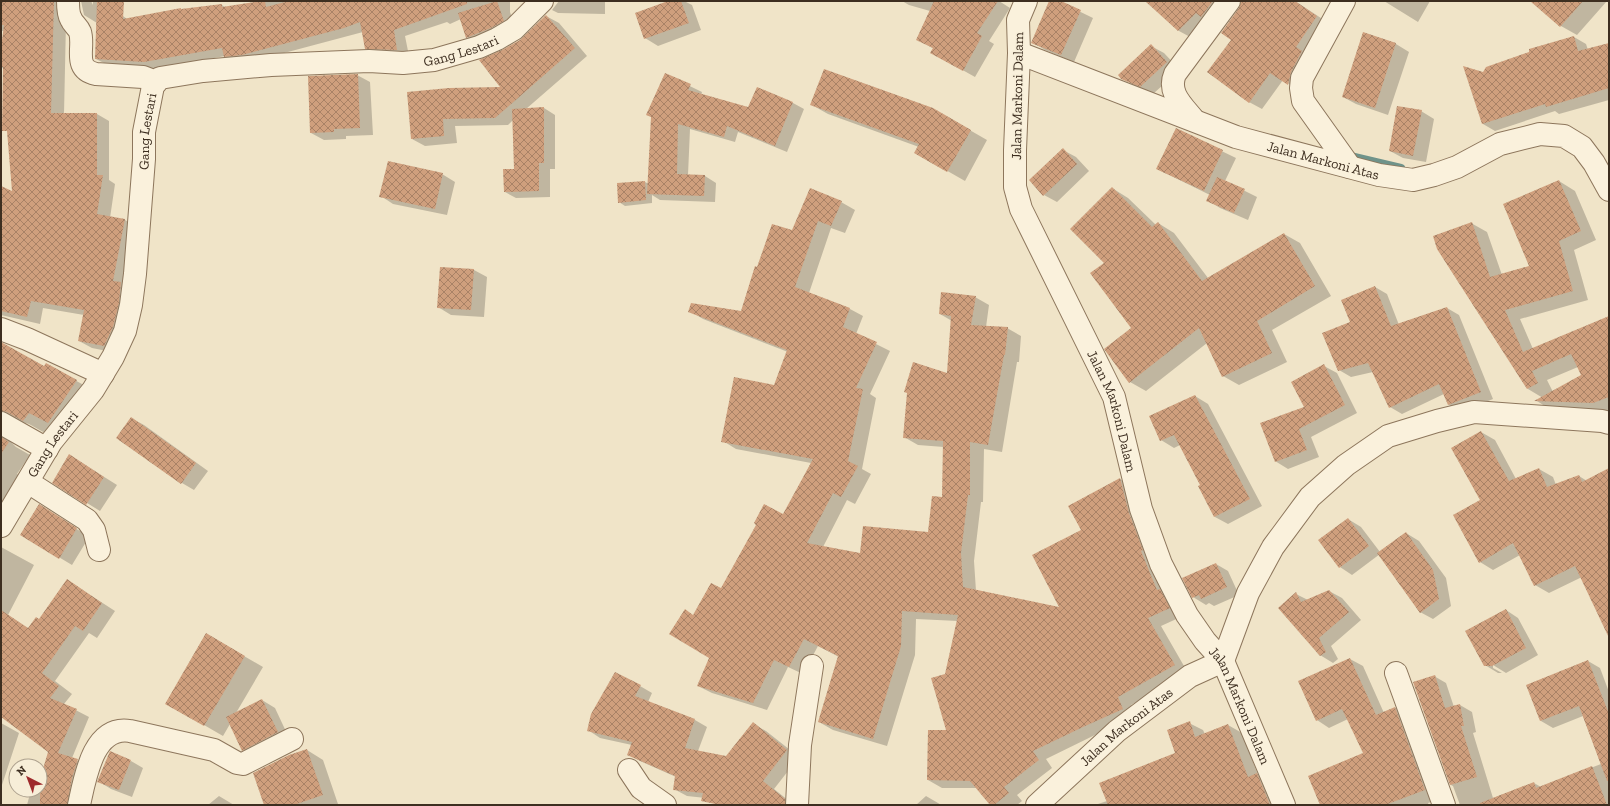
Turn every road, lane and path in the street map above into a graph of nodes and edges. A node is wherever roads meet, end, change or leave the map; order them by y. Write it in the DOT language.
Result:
graph roads {
  1 [pos="68,1"];
  2 [pos="542,1"];
  3 [pos="1026,1"];
  4 [pos="1229,1"];
  5 [pos="1344,1"];
  6 [pos="1019,53"];
  7 [pos="156,82"];
  8 [pos="1194,121"];
  9 [pos="1350,167"];
  10 [pos="1609,190"];
  11 [pos="1,329"];
  12 [pos="103,374"];
  13 [pos="1,423"];
  14 [pos="1609,423"];
  15 [pos="48,449"];
  16 [pos="28,482"];
  17 [pos="1,526"];
  18 [pos="100,550"];
  19 [pos="1223,661"];
  20 [pos="812,666"];
  21 [pos="1396,673"];
  22 [pos="292,739"];
  23 [pos="629,770"];
  24 [pos="78,805"];
  25 [pos="665,805"];
  26 [pos="797,805"];
  27 [pos="1037,805"];
  28 [pos="1284,805"];
  29 [pos="1444,805"];
  1 -- 7 [label="street"];
  2 -- 7 [label="street, Gang Lestari"];
  3 -- 6 [label="street, Jalan Markoni Dalam"];
  4 -- 8 [label="street"];
  5 -- 9 [label="street"];
  6 -- 8 [label="street, Jalan Markoni Atas"];
  6 -- 19 [label="street, Jalan Markoni Dalam"];
  7 -- 12 [label="street, Gang Lestari"];
  8 -- 9 [label="street, Jalan Markoni Atas"];
  9 -- 10 [label="street, Jalan Markoni Atas"];
  11 -- 12 [label="street"];
  12 -- 15 [label="street, Gang Lestari"];
  13 -- 15 [label="street"];
  14 -- 19 [label="street"];
  15 -- 16 [label="street, Gang Lestari"];
  16 -- 17 [label="street, Gang Lestari"];
  16 -- 18 [label="street"];
  19 -- 27 [label="street, Jalan Markoni Atas"];
  19 -- 28 [label="street, Jalan Markoni Dalam"];
  20 -- 26 [label="street"];
  21 -- 29 [label="street"];
  22 -- 24 [label="street"];
  23 -- 25 [label="street"];
}
